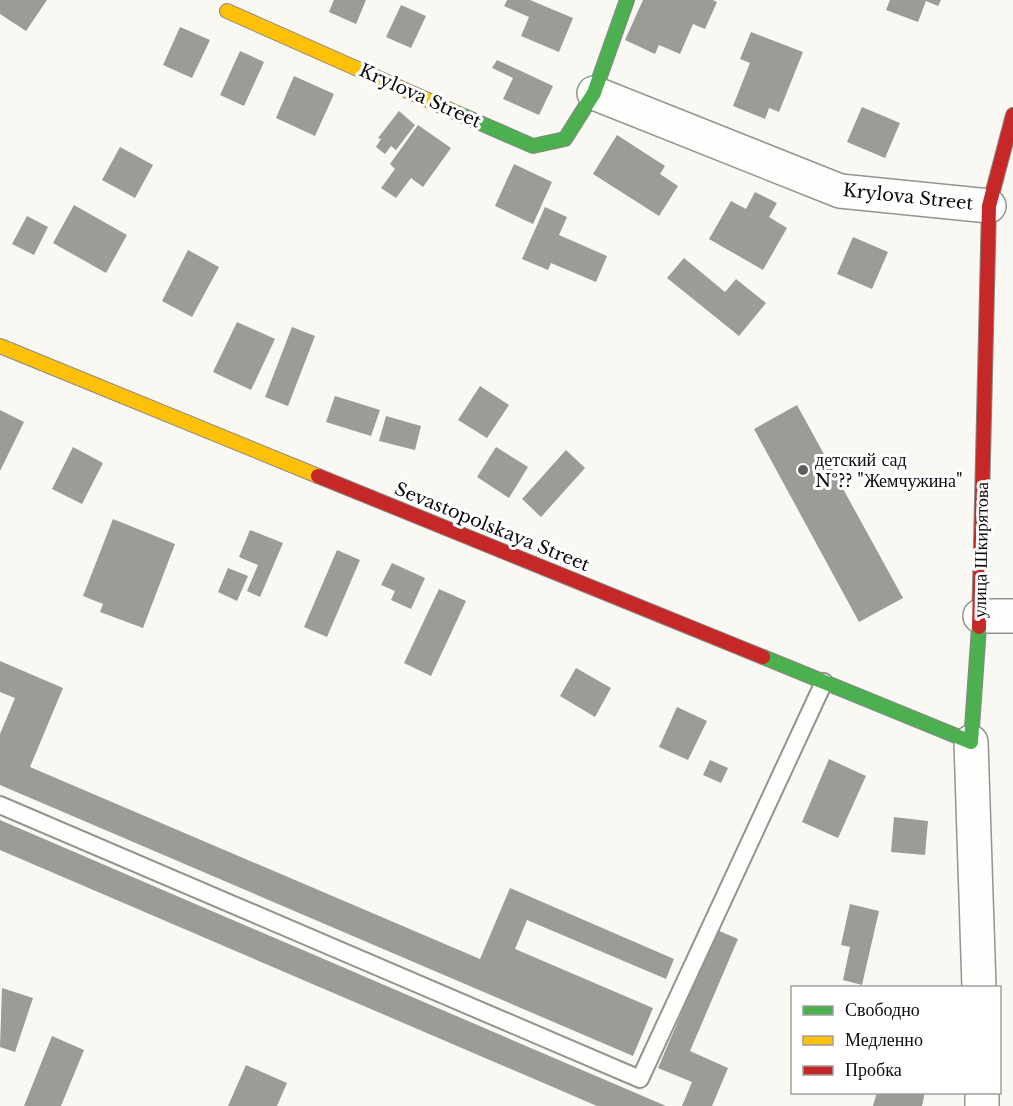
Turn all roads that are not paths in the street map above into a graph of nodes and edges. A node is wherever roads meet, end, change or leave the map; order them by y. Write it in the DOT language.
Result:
graph roads {
  1 [pos="627,0"];
  2 [pos="227,11"];
  3 [pos="594,93"];
  4 [pos="1013,115"];
  5 [pos="989,206"];
  6 [pos="0,346"];
  7 [pos="1013,615"];
  8 [pos="980,616"];
  9 [pos="824,682"];
  10 [pos="971,742"];
  11 [pos="0,805"];
  12 [pos="979,986"];
  1 -- 3 [label="street, Krylova Street"];
  2 -- 3 [label="street, Krylova Street"];
  3 -- 5 [label="street, Krylova Street"];
  4 -- 5 [label="street, улица Шкирятова"];
  5 -- 8 [label="street, улица Шкирятова"];
  6 -- 9 [label="street, Sevastopolskaya Street"];
  7 -- 8 [label="street"];
  8 -- 10 [label="street, улица Шкирятова"];
  9 -- 10 [label="street, Sevastopolskaya Street"];
  9 -- 11 [label="lane"];
  10 -- 12 [label="street, улица Шкирятова"];
}
